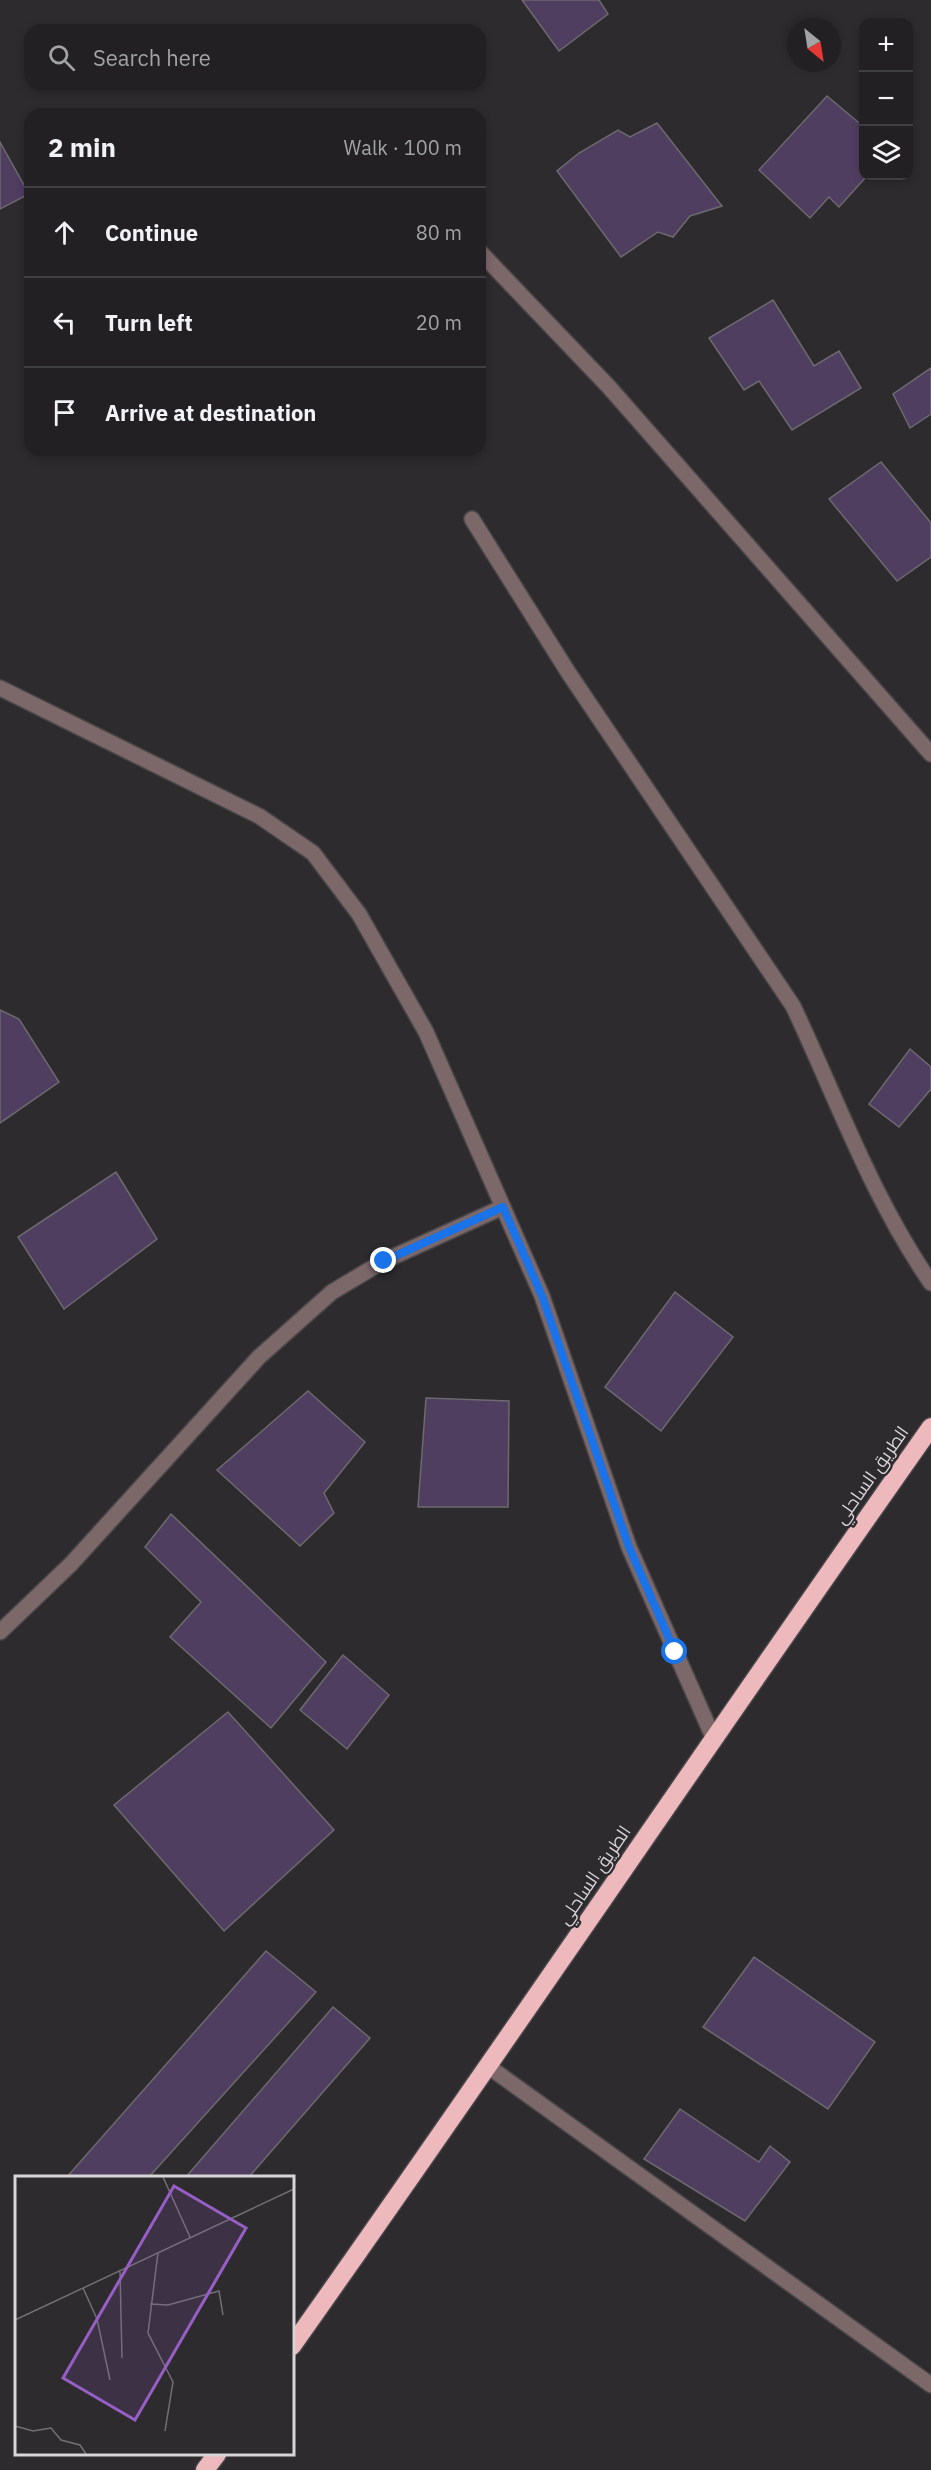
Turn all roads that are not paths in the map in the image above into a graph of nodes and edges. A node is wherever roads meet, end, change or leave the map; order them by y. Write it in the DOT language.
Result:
graph roads {
  1 [pos="486,258"];
  2 [pos="472,519"];
  3 [pos="0,688"];
  4 [pos="931,754"];
  5 [pos="503,1207"];
  6 [pos="931,1283"];
  7 [pos="931,1427"];
  8 [pos="0,1632"];
  9 [pos="713,1737"];
  10 [pos="489,2067"];
  11 [pos="294,2343"];
  12 [pos="931,2385"];
  13 [pos="216,2455"];
  14 [pos="205,2470"];
  1 -- 4 [label="street"];
  2 -- 6 [label="street"];
  3 -- 5 [label="street"];
  5 -- 8 [label="street"];
  5 -- 9 [label="street"];
  7 -- 9 [label="highway, الطريق الساحلي"];
  9 -- 10 [label="highway, الطريق الساحلي"];
  10 -- 11 [label="highway, الطريق الساحلي"];
  10 -- 12 [label="street"];
  13 -- 14 [label="highway"];
}
